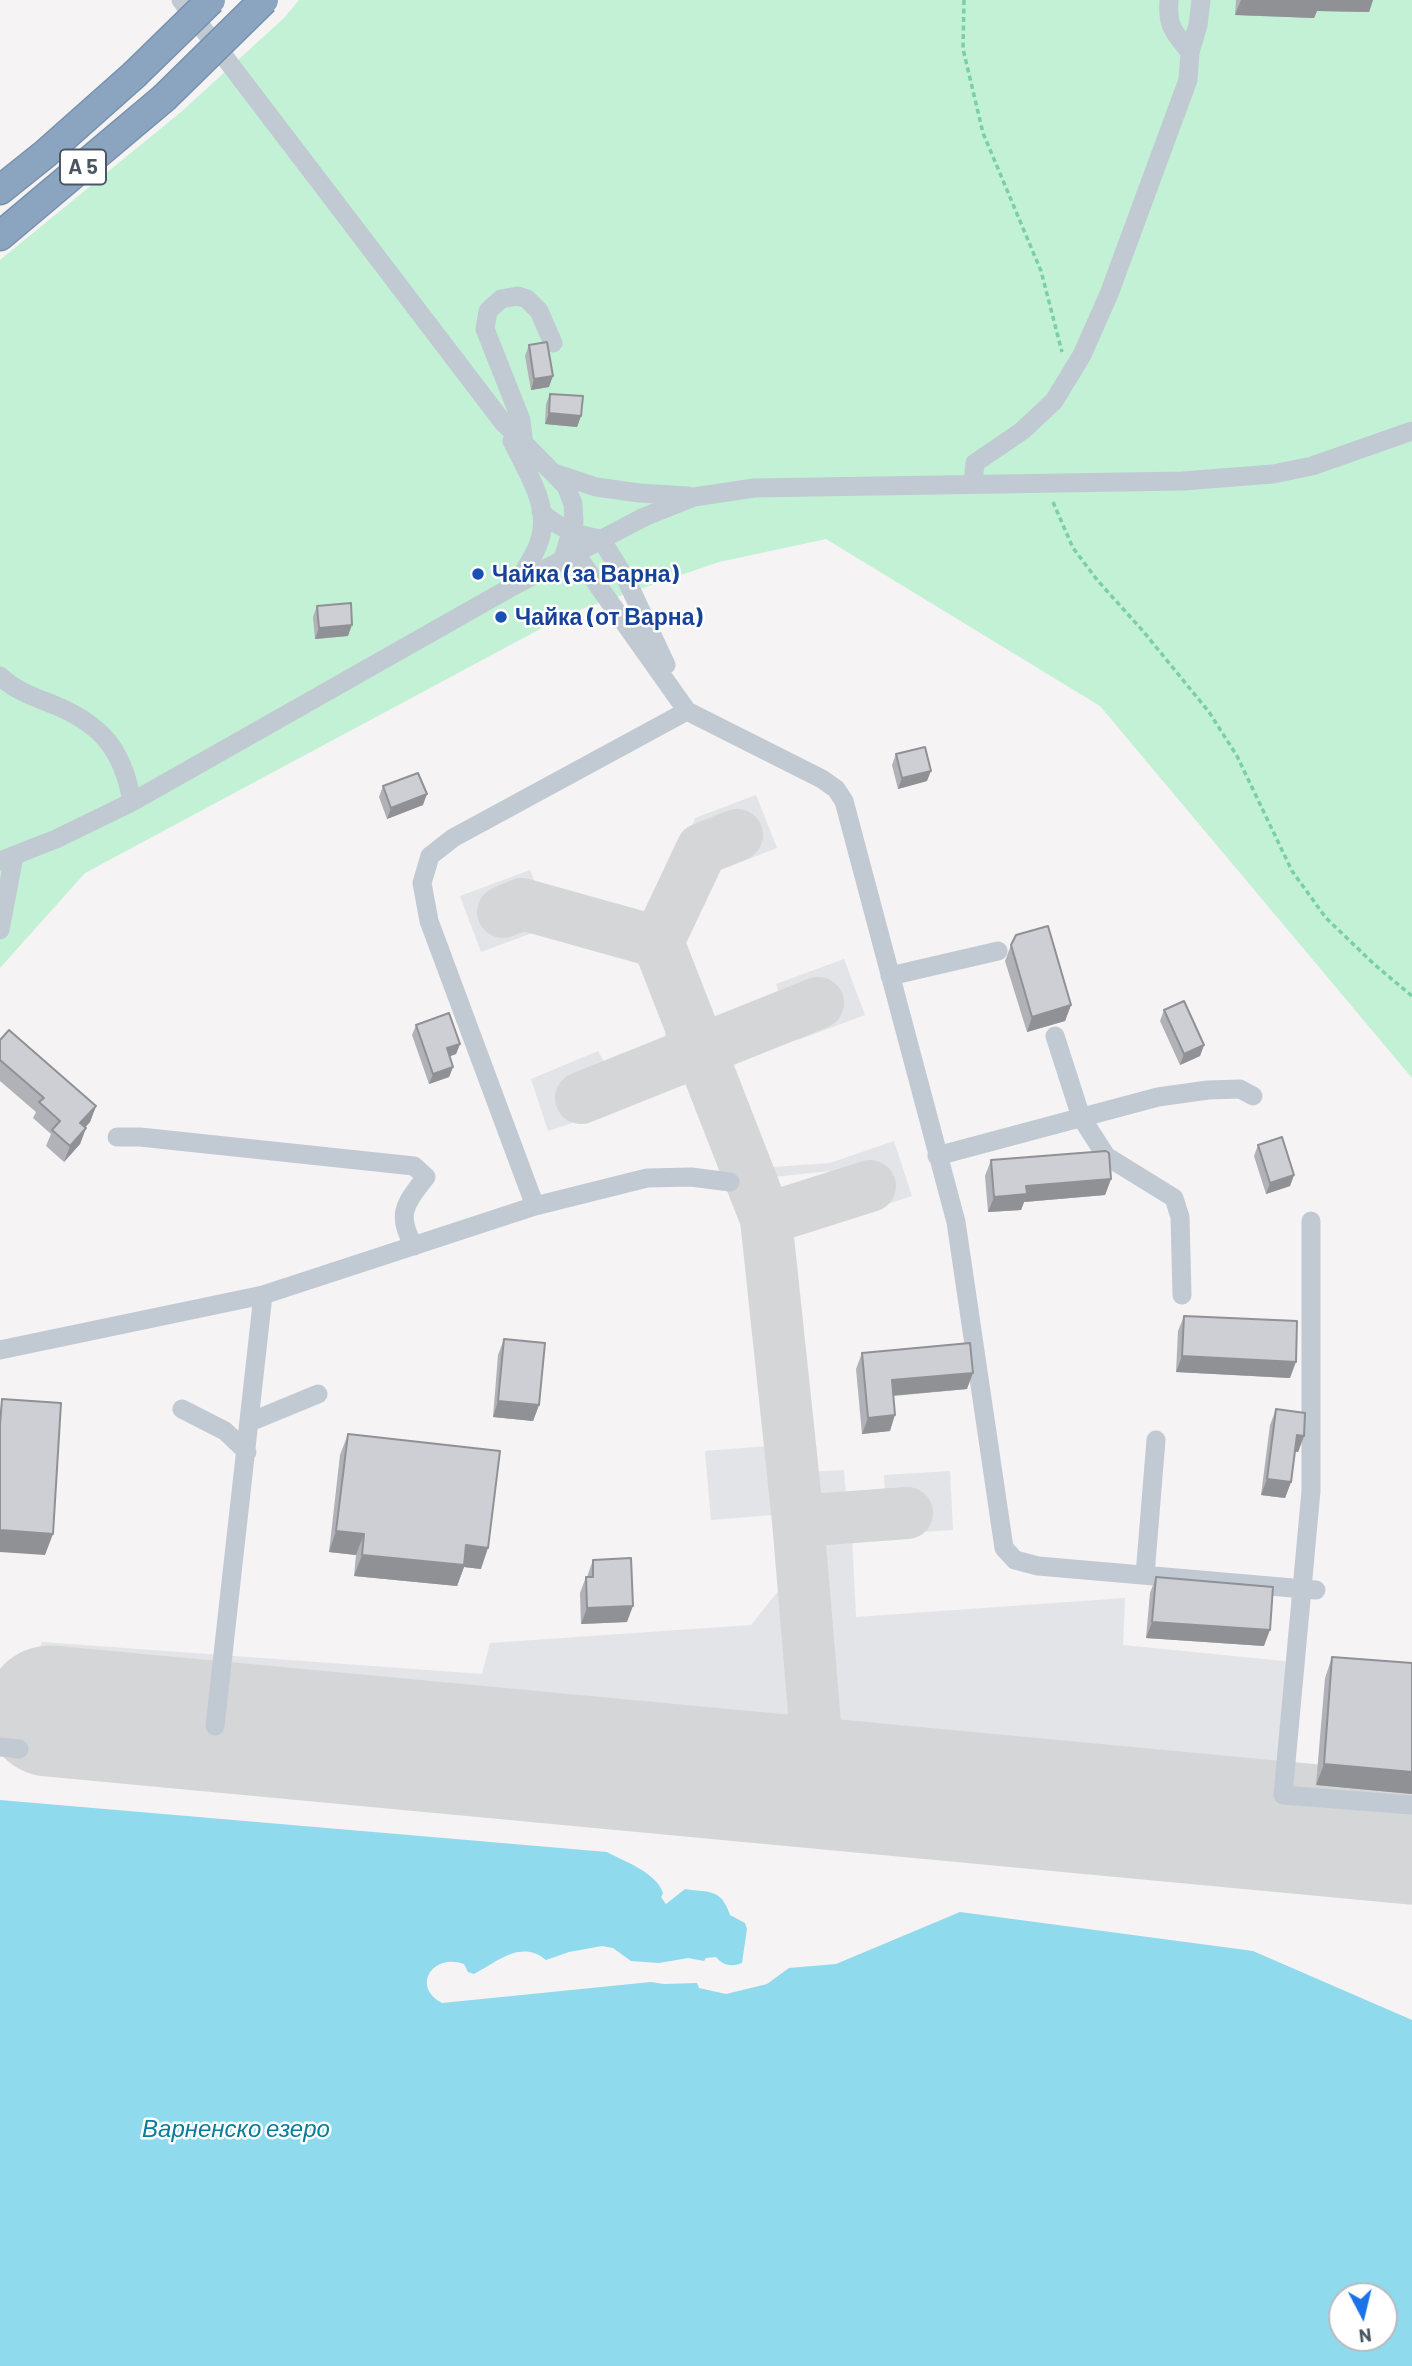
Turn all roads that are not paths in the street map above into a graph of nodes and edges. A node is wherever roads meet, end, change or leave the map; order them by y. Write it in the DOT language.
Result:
graph roads {
  1 [pos="181,0"];
  2 [pos="211,0"];
  3 [pos="264,0"];
  4 [pos="1169,0"];
  5 [pos="1201,0"];
  6 [pos="1190,52"];
  7 [pos="0,190"];
  8 [pos="0,236"];
  9 [pos="553,344"];
  10 [pos="502,421"];
  11 [pos="1411,433"];
  12 [pos="524,445"];
  13 [pos="550,472"];
  14 [pos="973,483"];
  15 [pos="694,497"];
  16 [pos="541,512"];
  17 [pos="572,533"];
  18 [pos="601,540"];
  19 [pos="569,556"];
  20 [pos="515,585"];
  21 [pos="0,676"];
  22 [pos="687,711"];
  23 [pos="132,803"];
  24 [pos="7,858"];
  25 [pos="0,930"];
  26 [pos="998,951"];
  27 [pos="890,976"];
  28 [pos="1055,1036"];
  29 [pos="1253,1096"];
  30 [pos="1081,1117"];
  31 [pos="117,1137"];
  32 [pos="937,1156"];
  33 [pos="730,1182"];
  34 [pos="535,1206"];
  35 [pos="1311,1221"];
  36 [pos="414,1246"];
  37 [pos="1182,1294"];
  38 [pos="263,1295"];
  39 [pos="0,1350"];
  40 [pos="318,1394"];
  41 [pos="182,1409"];
  42 [pos="250,1422"];
  43 [pos="1156,1440"];
  44 [pos="247,1452"];
  45 [pos="1145,1575"];
  46 [pos="1308,1589"];
  47 [pos="215,1726"];
  48 [pos="1412,1805"];
  1 -- 10 [label="street"];
  2 -- 7 [label="highway, A 5, bridge"];
  3 -- 8 [label="highway, A 5, bridge"];
  4 -- 6 [label="street"];
  5 -- 6 [label="street"];
  6 -- 14 [label="street"];
  9 -- 12 [label="street"];
  10 -- 12 [label="street"];
  10 -- 16 [label="street"];
  11 -- 14 [label="street"];
  12 -- 13 [label="street"];
  13 -- 15 [label="street"];
  13 -- 17 [label="street"];
  14 -- 15 [label="street"];
  15 -- 18 [label="street"];
  16 -- 17 [label="street"];
  16 -- 20 [label="street"];
  17 -- 18 [label="street"];
  17 -- 19 [label="street"];
  18 -- 19 [label="street"];
  18 -- 22 [label="street"];
  19 -- 20 [label="street"];
  19 -- 22 [label="street"];
  20 -- 23 [label="street"];
  21 -- 23 [label="street"];
  22 -- 27 [label="street"];
  22 -- 34 [label="street"];
  23 -- 24 [label="street"];
  24 -- 25 [label="street"];
  26 -- 27 [label="street"];
  27 -- 32 [label="street"];
  28 -- 30 [label="street"];
  29 -- 30 [label="street"];
  30 -- 32 [label="street"];
  30 -- 37 [label="street"];
  31 -- 36 [label="street"];
  32 -- 45 [label="street"];
  33 -- 34 [label="street"];
  34 -- 36 [label="street"];
  35 -- 46 [label="street"];
  36 -- 38 [label="street"];
  38 -- 39 [label="street"];
  38 -- 42 [label="street"];
  40 -- 42 [label="street"];
  41 -- 44 [label="street"];
  42 -- 44 [label="street"];
  43 -- 45 [label="street"];
  44 -- 47 [label="street"];
  45 -- 46 [label="street"];
  46 -- 48 [label="street"];
}
